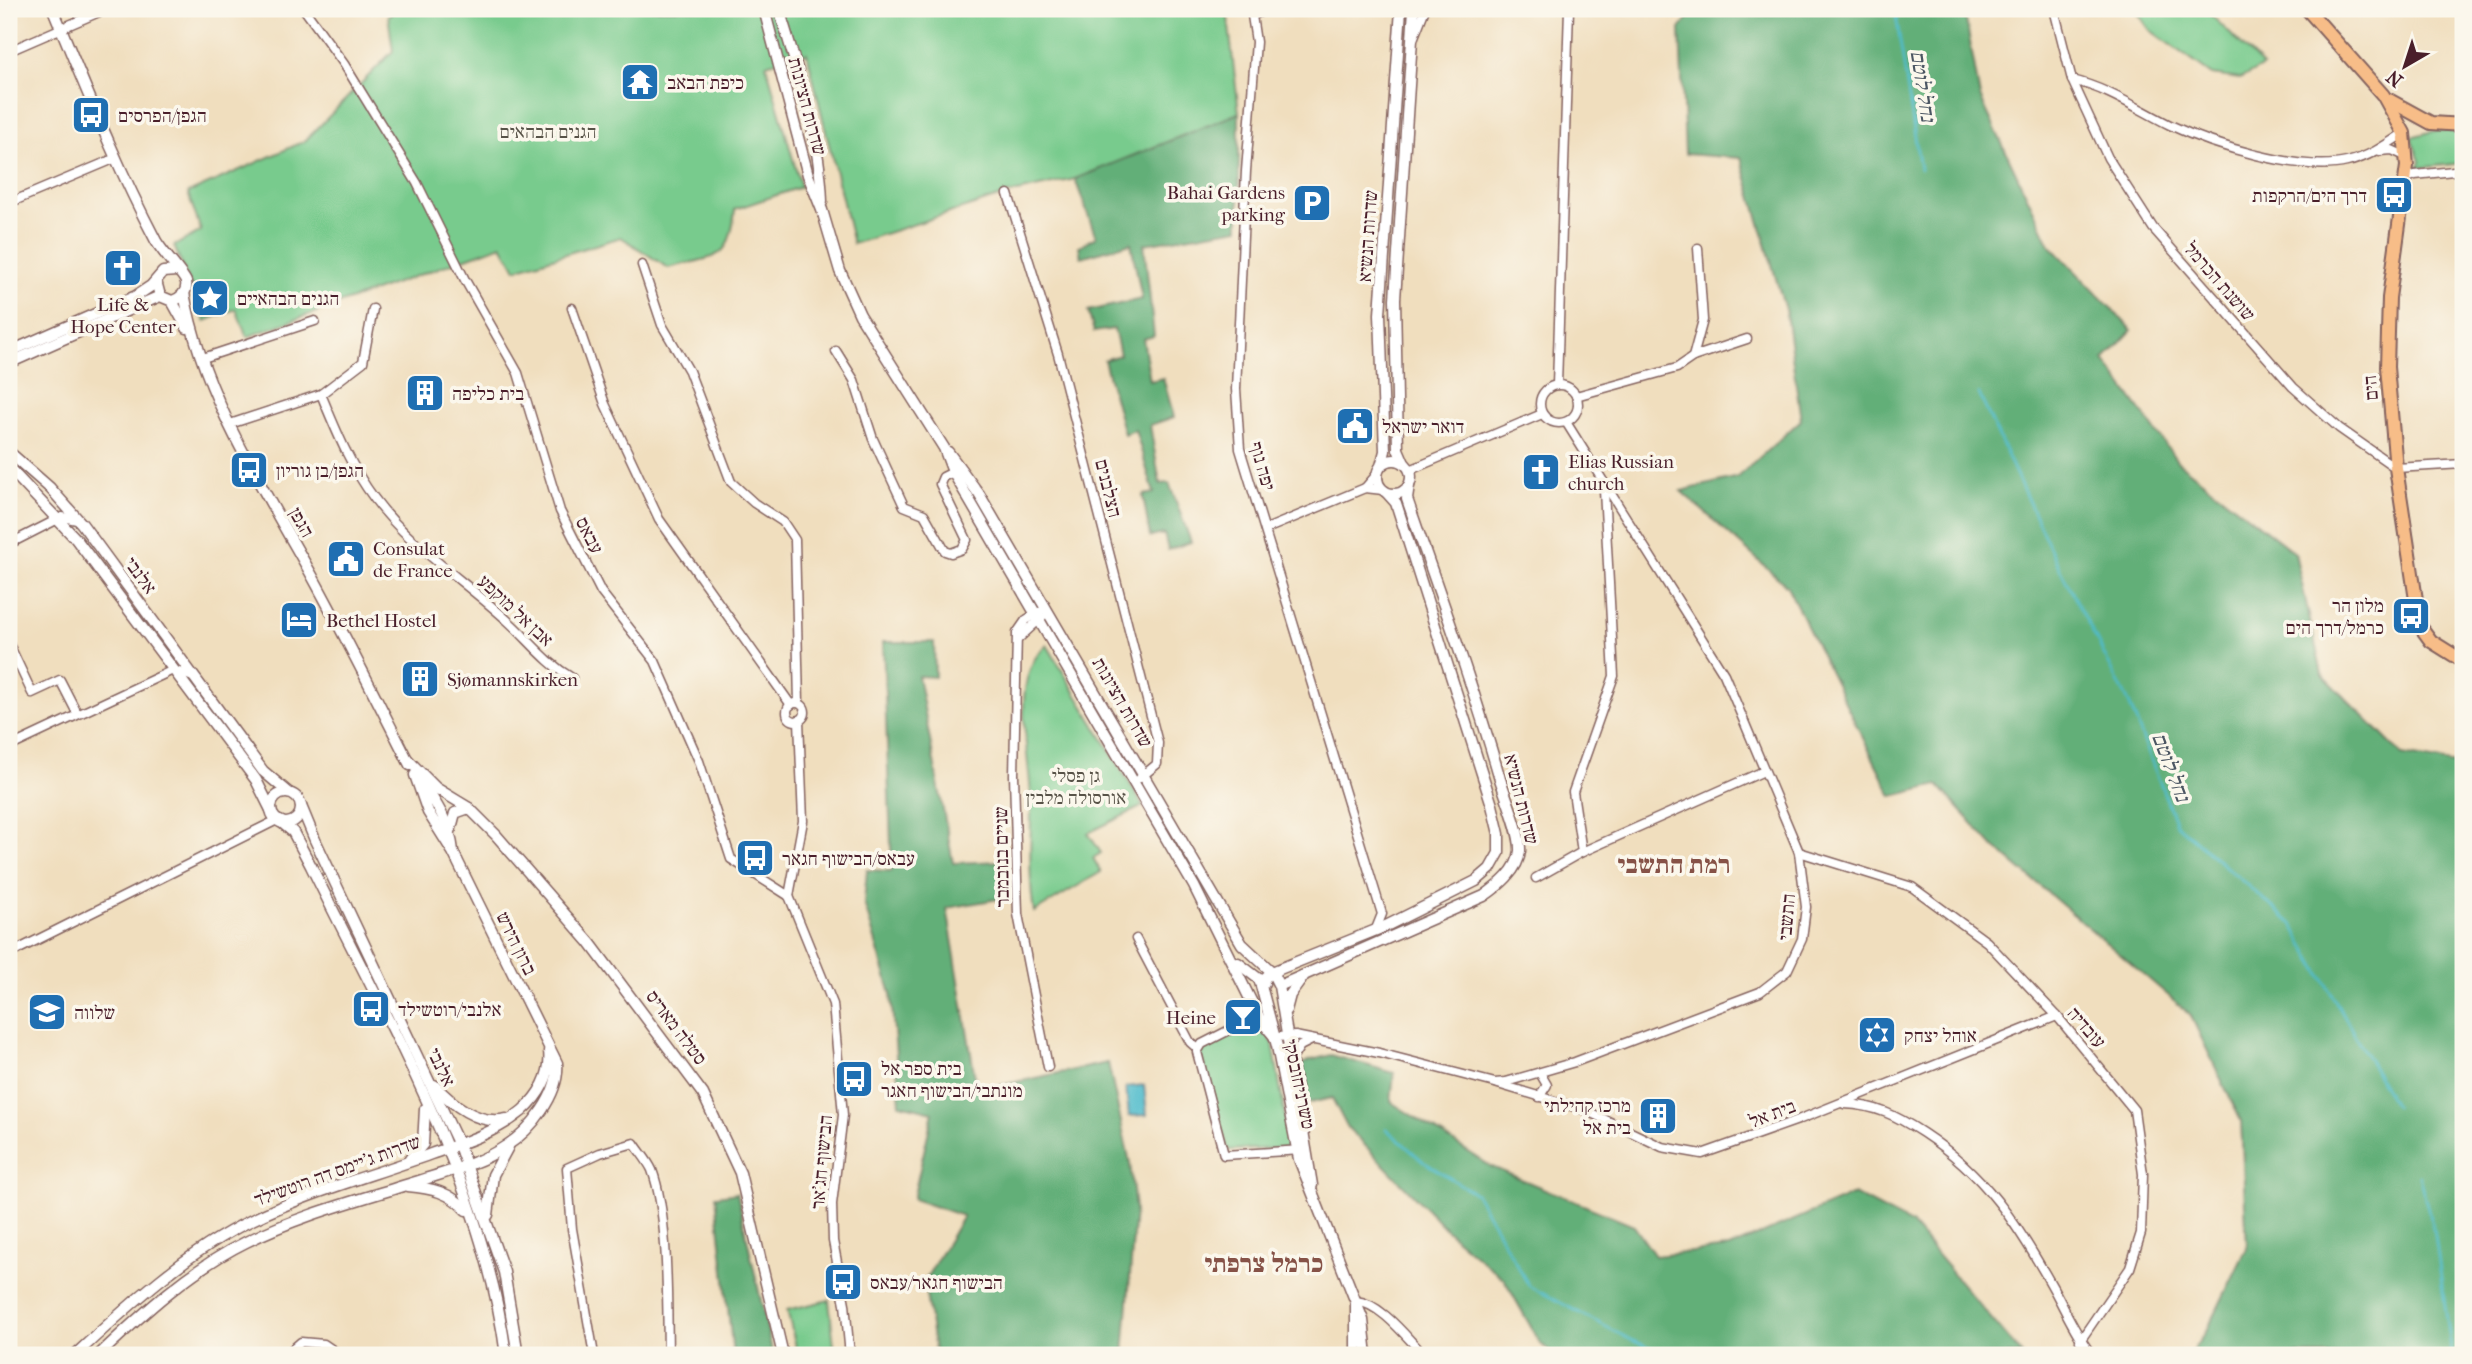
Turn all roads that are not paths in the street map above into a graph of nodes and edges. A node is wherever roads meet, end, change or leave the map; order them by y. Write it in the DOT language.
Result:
graph roads {
  1 [pos="53,9"];
  2 [pos="106,9"];
  3 [pos="304,9"];
  4 [pos="764,9"];
  5 [pos="779,9"];
  6 [pos="1266,9"];
  7 [pos="1412,9"];
  8 [pos="1425,9"];
  9 [pos="1569,9"];
  10 [pos="2054,9"];
  11 [pos="2307,9"];
  12 [pos="1253,12"];
  13 [pos="1401,13"];
  14 [pos="61,28"];
  15 [pos="1412,41"];
  16 [pos="9,51"];
  17 [pos="2072,80"];
  18 [pos="2382,95"];
  19 [pos="2431,123"];
  20 [pos="2463,125"];
  21 [pos="2404,133"];
  22 [pos="2377,152"];
  23 [pos="2407,157"];
  24 [pos="116,158"];
  25 [pos="2463,170"];
  26 [pos="2405,179"];
  27 [pos="1008,194"];
  28 [pos="9,203"];
  29 [pos="822,210"];
  30 [pos="156,242"];
  31 [pos="1698,248"];
  32 [pos="642,265"];
  33 [pos="176,271"];
  34 [pos="163,272"];
  35 [pos="156,281"];
  36 [pos="184,293"];
  37 [pos="160,296"];
  38 [pos="172,301"];
  39 [pos="572,308"];
  40 [pos="373,309"];
  41 [pos="315,321"];
  42 [pos="1747,339"];
  43 [pos="836,351"];
  44 [pos="9,352"];
  45 [pos="1693,357"];
  46 [pos="203,358"];
  47 [pos="9,363"];
  48 [pos="1557,385"];
  49 [pos="321,394"];
  50 [pos="1576,396"];
  51 [pos="1542,414"];
  52 [pos="1566,422"];
  53 [pos="230,424"];
  54 [pos="944,448"];
  55 [pos="9,452"];
  56 [pos="2463,464"];
  57 [pos="1407,466"];
  58 [pos="9,468"];
  59 [pos="2396,468"];
  60 [pos="1380,469"];
  61 [pos="953,472"];
  62 [pos="1409,486"];
  63 [pos="1604,486"];
  64 [pos="1365,488"];
  65 [pos="1385,491"];
  66 [pos="60,519"];
  67 [pos="82,524"];
  68 [pos="1266,529"];
  69 [pos="9,544"];
  70 [pos="1048,610"];
  71 [pos="1036,617"];
  72 [pos="9,644"];
  73 [pos="2463,661"];
  74 [pos="173,670"];
  75 [pos="195,678"];
  76 [pos="572,678"];
  77 [pos="795,704"];
  78 [pos="78,713"];
  79 [pos="799,720"];
  80 [pos="9,747"];
  81 [pos="407,759"];
  82 [pos="1764,771"];
  83 [pos="1144,776"];
  84 [pos="1134,782"];
  85 [pos="289,793"];
  86 [pos="301,806"];
  87 [pos="466,806"];
  88 [pos="433,810"];
  89 [pos="276,817"];
  90 [pos="450,832"];
  91 [pos="453,852"];
  92 [pos="1582,852"];
  93 [pos="1799,852"];
  94 [pos="1536,878"];
  95 [pos="789,896"];
  96 [pos="1382,914"];
  97 [pos="1397,921"];
  98 [pos="1374,931"];
  99 [pos="1136,939"];
  100 [pos="9,954"];
  101 [pos="1230,954"];
  102 [pos="1272,972"];
  103 [pos="1306,975"];
  104 [pos="1260,982"];
  105 [pos="1279,986"];
  106 [pos="1256,1011"];
  107 [pos="1285,1014"];
  108 [pos="2057,1016"];
  109 [pos="1288,1035"];
  110 [pos="1275,1037"];
  111 [pos="1314,1040"];
  112 [pos="1198,1049"];
  113 [pos="549,1050"];
  114 [pos="1291,1062"];
  115 [pos="1048,1068"];
  116 [pos="1540,1073"];
  117 [pos="1531,1075"];
  118 [pos="428,1079"];
  119 [pos="1495,1083"];
  120 [pos="421,1092"];
  121 [pos="1527,1094"];
  122 [pos="1539,1097"];
  123 [pos="1838,1104"];
  124 [pos="513,1118"];
  125 [pos="459,1145"];
  126 [pos="509,1145"];
  127 [pos="1306,1145"];
  128 [pos="446,1149"];
  129 [pos="1297,1151"];
  130 [pos="404,1164"];
  131 [pos="467,1165"];
  132 [pos="453,1170"];
  133 [pos="1312,1185"];
  134 [pos="404,1186"];
  135 [pos="471,1217"];
  136 [pos="490,1226"];
  137 [pos="1356,1301"];
  138 [pos="2080,1341"];
  139 [pos="75,1355"];
  140 [pos="99,1355"];
  141 [pos="286,1355"];
  142 [pos="340,1355"];
  143 [pos="506,1355"];
  144 [pos="518,1355"];
  145 [pos="594,1355"];
  146 [pos="668,1355"];
  147 [pos="783,1355"];
  148 [pos="850,1355"];
  149 [pos="1356,1355"];
  150 [pos="1367,1355"];
  151 [pos="1424,1355"];
  152 [pos="2092,1355"];
  1 -- 14 [label="street"];
  2 -- 14 [label="street"];
  3 -- 95 [label="street, עבאס"];
  4 -- 29 [label="street, שדרות הציונות"];
  5 -- 29 [label="street, שדרות הציונות"];
  6 -- 12 [label="street"];
  7 -- 13 [label="street"];
  7 -- 15 [label="street, שדרות הנשיא"];
  8 -- 15 [label="street"];
  9 -- 48 [label="street"];
  10 -- 17 [label="street, שושנת הכרמל"];
  11 -- 18 [label="main road"];
  12 -- 68 [label="street, יפה נוף"];
  13 -- 60 [label="street, שדרות הנשיא"];
  14 -- 16 [label="street"];
  14 -- 24 [label="street"];
  15 -- 57 [label="street, שדרות הנשיא"];
  17 -- 22 [label="street"];
  17 -- 59 [label="street, שושנת הכרמל"];
  18 -- 19 [label="main road"];
  18 -- 21 [label="main road, הים"];
  19 -- 20 [label="main road"];
  19 -- 21 [label="main road"];
  21 -- 22 [label="street"];
  21 -- 23 [label="main road, הים"];
  22 -- 23 [label="street"];
  23 -- 26 [label="main road, הים"];
  24 -- 28 [label="street"];
  24 -- 30 [label="street"];
  25 -- 26 [label="street"];
  26 -- 59 [label="main road, הים"];
  27 -- 83 [label="street, הצלבנים"];
  29 -- 54 [label="street, שדרות הציונות"];
  30 -- 33 [label="street"];
  30 -- 34 [label="street"];
  31 -- 45 [label="street"];
  32 -- 77 [label="street"];
  33 -- 34 [label="street"];
  33 -- 36 [label="street"];
  34 -- 35 [label="street"];
  35 -- 37 [label="street"];
  35 -- 44 [label="street"];
  36 -- 38 [label="street"];
  36 -- 46 [label="street, הגפן"];
  37 -- 38 [label="street"];
  37 -- 47 [label="street"];
  38 -- 46 [label="street, הגפן"];
  39 -- 77 [label="street"];
  40 -- 49 [label="street"];
  41 -- 46 [label="street"];
  42 -- 45 [label="street"];
  43 -- 61 [label="street"];
  45 -- 50 [label="street"];
  46 -- 53 [label="street, הגפן"];
  48 -- 50 [label="street"];
  48 -- 51 [label="street"];
  49 -- 53 [label="street"];
  49 -- 76 [label="street, אבן אל מוקפע"];
  50 -- 52 [label="street"];
  51 -- 52 [label="street"];
  51 -- 57 [label="street"];
  52 -- 63 [label="street, התשבי"];
  53 -- 81 [label="street, הגפן"];
  54 -- 61 [label="street, שדרות הציונות"];
  54 -- 70 [label="street, שדרות הציונות"];
  55 -- 67 [label="street, אלנבי"];
  56 -- 59 [label="street"];
  57 -- 60 [label="street"];
  57 -- 62 [label="street"];
  58 -- 66 [label="street, אלנבי"];
  59 -- 73 [label="main road, הים"];
  60 -- 64 [label="street"];
  60 -- 65 [label="street"];
  61 -- 71 [label="street, שדרות הציונות"];
  62 -- 65 [label="street"];
  62 -- 103 [label="street, שדרות הנשיא"];
  63 -- 82 [label="street, התשבי"];
  63 -- 92 [label="street"];
  64 -- 65 [label="street"];
  64 -- 68 [label="street"];
  65 -- 97 [label="street, שדרות הנשיא"];
  66 -- 67 [label="street"];
  66 -- 69 [label="street"];
  66 -- 74 [label="street, אלנבי"];
  67 -- 75 [label="street, אלנבי"];
  68 -- 96 [label="street, יפה נוף"];
  70 -- 71 [label="street"];
  70 -- 83 [label="street, שדרות הציונות"];
  71 -- 84 [label="street, שדרות הציונות"];
  71 -- 115 [label="street, שניים בנובמבר"];
  72 -- 78 [label="street"];
  74 -- 75 [label="street"];
  74 -- 78 [label="street"];
  74 -- 89 [label="street, אלנבי"];
  75 -- 85 [label="street, אלנבי"];
  77 -- 79 [label="street"];
  77 -- 79 [label="street"];
  78 -- 80 [label="street"];
  79 -- 95 [label="street"];
  81 -- 87 [label="street, סטלה מאריס"];
  81 -- 88 [label="street, הגפן"];
  82 -- 92 [label="street"];
  82 -- 93 [label="street, התשבי"];
  83 -- 84 [label="street"];
  83 -- 102 [label="street, שדרות הציונות"];
  84 -- 101 [label="street, שדרות הציונות"];
  85 -- 86 [label="street, אלנבי"];
  85 -- 89 [label="street"];
  86 -- 89 [label="street"];
  86 -- 118 [label="street, אלנבי"];
  87 -- 88 [label="street"];
  87 -- 90 [label="street"];
  87 -- 147 [label="street, סטלה מאריס"];
  88 -- 90 [label="street, ברון הירש"];
  88 -- 91 [label="street, ברון הירש"];
  89 -- 100 [label="street"];
  89 -- 120 [label="street, אלנבי"];
  90 -- 91 [label="street, ברון הירש"];
  91 -- 113 [label="street, ברון הירש"];
  92 -- 94 [label="street"];
  93 -- 108 [label="street, עובדיה"];
  93 -- 116 [label="street, התשבי"];
  95 -- 148 [label="street, הבישוף חג'אר"];
  96 -- 97 [label="street"];
  96 -- 98 [label="street"];
  97 -- 98 [label="street, שדרות הנשיא"];
  98 -- 102 [label="street, שדרות הנשיא"];
  99 -- 112 [label="street"];
  101 -- 104 [label="street"];
  101 -- 106 [label="street, טשרניחובסקי"];
  102 -- 104 [label="street, שדרות הנשיא"];
  102 -- 105 [label="street, טשרניחובסקי"];
  103 -- 105 [label="street, שדרות הנשיא"];
  103 -- 107 [label="street"];
  104 -- 105 [label="street"];
  104 -- 110 [label="street"];
  105 -- 107 [label="street, טשרניחובסקי"];
  106 -- 110 [label="street, טשרניחובסקי"];
  106 -- 112 [label="street"];
  107 -- 109 [label="street, טשרניחובסקי"];
  108 -- 123 [label="street, בית אל"];
  108 -- 138 [label="street, עובדיה"];
  109 -- 110 [label="street, התשבי"];
  109 -- 111 [label="street, התשבי"];
  109 -- 114 [label="street, טשרניחובסקי"];
  110 -- 129 [label="street, טשרניחובסקי"];
  111 -- 114 [label="street"];
  111 -- 119 [label="street, התשבי"];
  112 -- 129 [label="street"];
  113 -- 124 [label="street"];
  113 -- 126 [label="street, ברון הירש"];
  114 -- 127 [label="street, טשרניחובסקי"];
  116 -- 117 [label="street, התשבי"];
  116 -- 122 [label="street"];
  117 -- 119 [label="street, התשבי"];
  117 -- 121 [label="street"];
  118 -- 124 [label="street"];
  118 -- 125 [label="street, אלנבי"];
  119 -- 121 [label="street, בית אל"];
  120 -- 128 [label="street, אלנבי"];
  120 -- 130 [label="street"];
  121 -- 122 [label="street, בית אל"];
  122 -- 123 [label="street, בית אל"];
  123 -- 138 [label="street"];
  124 -- 125 [label="street"];
  125 -- 128 [label="street"];
  125 -- 131 [label="street, אלנבי"];
  126 -- 131 [label="street, ברון הירש"];
  126 -- 136 [label="street"];
  127 -- 129 [label="street"];
  127 -- 133 [label="street, טשרניחובסקי"];
  128 -- 130 [label="street, שדרות ג'יימס דה רוטשילד"];
  128 -- 132 [label="street, אלנבי"];
  129 -- 133 [label="street, טשרניחובסקי"];
  130 -- 139 [label="street, שדרות ג'יימס דה רוטשילד"];
  131 -- 132 [label="street, ברון הירש"];
  131 -- 136 [label="street, אלנבי"];
  132 -- 134 [label="street, שדרות ג'יימס דה רוטשילד"];
  132 -- 135 [label="street, אלנבי"];
  133 -- 137 [label="street, טשרניחובסקי"];
  134 -- 135 [label="street"];
  134 -- 140 [label="street, שדרות ג'יימס דה רוטשילד"];
  135 -- 143 [label="street, אלנבי"];
  136 -- 144 [label="street, אלנבי"];
  137 -- 149 [label="street, טשרניחובסקי"];
  137 -- 150 [label="street, טשרניחובסקי"];
  137 -- 151 [label="street"];
  138 -- 152 [label="street"];
  141 -- 142 [label="street"];
  145 -- 146 [label="street"];
}
